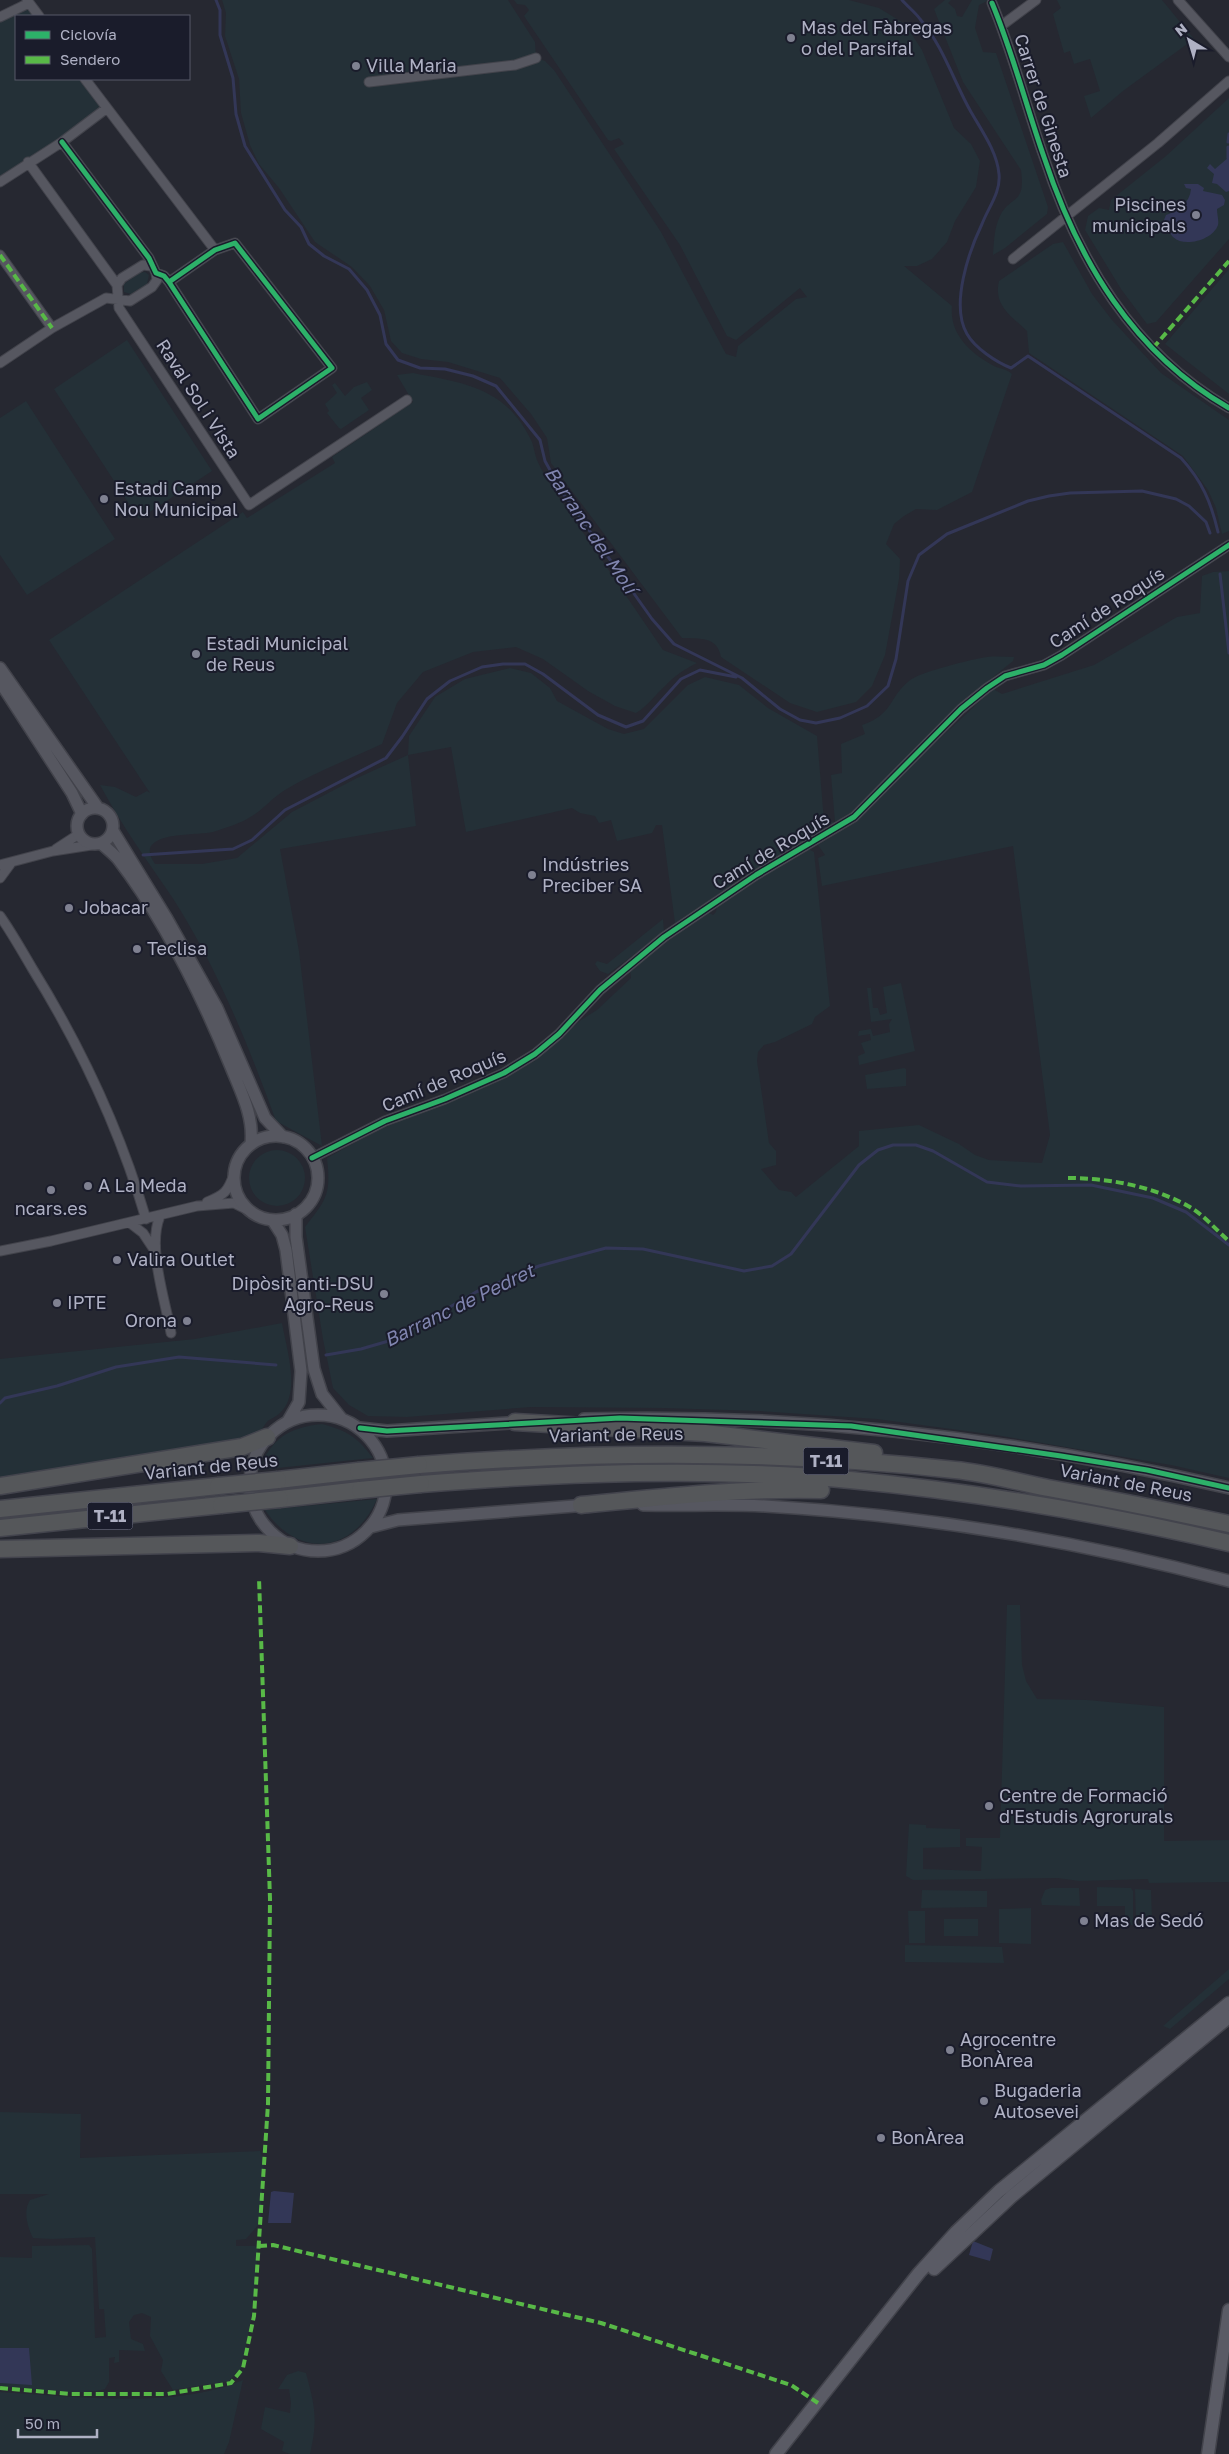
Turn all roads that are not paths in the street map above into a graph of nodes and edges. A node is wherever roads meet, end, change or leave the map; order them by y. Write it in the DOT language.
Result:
graph roads {
  1 [pos="1036,0"];
  2 [pos="1178,0"];
  3 [pos="28,1"];
  4 [pos="992,3"];
  5 [pos="38,15"];
  6 [pos="0,17"];
  7 [pos="1001,26"];
  8 [pos="1229,57"];
  9 [pos="536,58"];
  10 [pos="86,80"];
  11 [pos="1229,81"];
  12 [pos="369,82"];
  13 [pos="107,108"];
  14 [pos="62,142"];
  15 [pos="28,162"];
  16 [pos="0,182"];
  17 [pos="1067,217"];
  18 [pos="215,250"];
  19 [pos="0,254"];
  20 [pos="1013,259"];
  21 [pos="154,270"];
  22 [pos="169,282"];
  23 [pos="116,285"];
  24 [pos="119,300"];
  25 [pos="52,328"];
  26 [pos="0,363"];
  27 [pos="407,400"];
  28 [pos="1229,408"];
  29 [pos="1229,546"];
  30 [pos="0,668"];
  31 [pos="0,682"];
  32 [pos="98,808"];
  33 [pos="82,814"];
  34 [pos="112,831"];
  35 [pos="79,834"];
  36 [pos="99,844"];
  37 [pos="53,851"];
  38 [pos="11,863"];
  39 [pos="0,865"];
  40 [pos="0,878"];
  41 [pos="1,917"];
  42 [pos="283,1137"];
  43 [pos="251,1144"];
  44 [pos="312,1158"];
  45 [pos="234,1174"];
  46 [pos="197,1206"];
  47 [pos="248,1210"];
  48 [pos="296,1214"];
  49 [pos="160,1216"];
  50 [pos="146,1219"];
  51 [pos="273,1221"];
  52 [pos="130,1223"];
  53 [pos="154,1250"];
  54 [pos="0,1251"];
  55 [pos="171,1333"];
  56 [pos="341,1418"];
  57 [pos="288,1421"];
  58 [pos="515,1422"];
  59 [pos="360,1428"];
  60 [pos="268,1437"];
  61 [pos="957,1470"];
  62 [pos="0,1486"];
  63 [pos="1229,1488"];
  64 [pos="976,1497"];
  65 [pos="581,1505"];
  66 [pos="0,1509"];
  67 [pos="1229,1524"];
  68 [pos="371,1527"];
  69 [pos="0,1528"];
  70 [pos="1229,1543"];
  71 [pos="290,1546"];
  72 [pos="0,1549"];
  73 [pos="1229,1581"];
  74 [pos="1229,2003"];
  75 [pos="1215,2015"];
  76 [pos="1229,2017"];
  77 [pos="1229,2027"];
  78 [pos="1145,2087"];
  79 [pos="1113,2114"];
  80 [pos="999,2191"];
  81 [pos="1229,2310"];
  82 [pos="874,2333"];
  83 [pos="776,2454"];
  84 [pos="1208,2454"];
  1 -- 7 [label="street"];
  2 -- 8 [label="street"];
  3 -- 5 [label="street"];
  3 -- 6 [label="street"];
  4 -- 7 [label="street, Carrer de Ginesta"];
  7 -- 17 [label="street, Carrer de Ginesta"];
  9 -- 12 [label="street"];
  10 -- 13 [label="street"];
  11 -- 17 [label="street"];
  13 -- 14 [label="street"];
  13 -- 18 [label="street"];
  14 -- 15 [label="street"];
  14 -- 21 [label="street"];
  15 -- 16 [label="street"];
  15 -- 23 [label="street"];
  17 -- 20 [label="street"];
  17 -- 28 [label="street, Carrer de Ginesta"];
  18 -- 22 [label="street"];
  18 -- 22 [label="street"];
  19 -- 25 [label="street"];
  21 -- 22 [label="street"];
  21 -- 23 [label="street"];
  21 -- 24 [label="street"];
  23 -- 24 [label="street"];
  24 -- 25 [label="street"];
  24 -- 27 [label="street, Raval Sol i Vista"];
  25 -- 26 [label="street"];
  29 -- 44 [label="street, Camí de Roquís"];
  30 -- 32 [label="street"];
  31 -- 33 [label="street"];
  32 -- 33 [label="street"];
  32 -- 34 [label="street"];
  33 -- 35 [label="street"];
  34 -- 36 [label="street"];
  34 -- 42 [label="street"];
  35 -- 36 [label="street"];
  35 -- 37 [label="street"];
  36 -- 37 [label="street"];
  36 -- 43 [label="street"];
  37 -- 38 [label="street"];
  38 -- 39 [label="street"];
  38 -- 40 [label="street"];
  41 -- 50 [label="street"];
  42 -- 43 [label="street"];
  42 -- 44 [label="street"];
  43 -- 45 [label="street"];
  44 -- 48 [label="street"];
  45 -- 46 [label="street"];
  45 -- 47 [label="street"];
  46 -- 47 [label="street"];
  46 -- 49 [label="street"];
  47 -- 51 [label="street"];
  48 -- 51 [label="street"];
  48 -- 56 [label="street"];
  49 -- 50 [label="street"];
  49 -- 53 [label="street"];
  50 -- 52 [label="street"];
  51 -- 57 [label="street"];
  52 -- 53 [label="street"];
  52 -- 54 [label="street"];
  53 -- 55 [label="street"];
  56 -- 57 [label="street"];
  56 -- 59 [label="street"];
  57 -- 60 [label="street"];
  58 -- 59 [label="street"];
  58 -- 61 [label="highway"];
  58 -- 63 [label="street"];
  59 -- 68 [label="street"];
  60 -- 62 [label="highway"];
  60 -- 71 [label="street"];
  61 -- 66 [label="highway, Variant de Reus / T-11, bridge"];
  61 -- 67 [label="highway, Variant de Reus / T-11"];
  64 -- 65 [label="highway"];
  64 -- 69 [label="highway, Variant de Reus / T-11, bridge"];
  64 -- 70 [label="highway, Variant de Reus / T-11"];
  65 -- 68 [label="street"];
  65 -- 73 [label="street"];
  68 -- 71 [label="street"];
  71 -- 72 [label="highway"];
  74 -- 75 [label="main road"];
  75 -- 78 [label="main road"];
  75 -- 80 [label="main road"];
  76 -- 78 [label="main road"];
  77 -- 78 [label="main road"];
  78 -- 79 [label="main road"];
  79 -- 80 [label="main road"];
  79 -- 82 [label="main road"];
  80 -- 82 [label="main road"];
  81 -- 84 [label="main road"];
  82 -- 83 [label="main road"];
}
